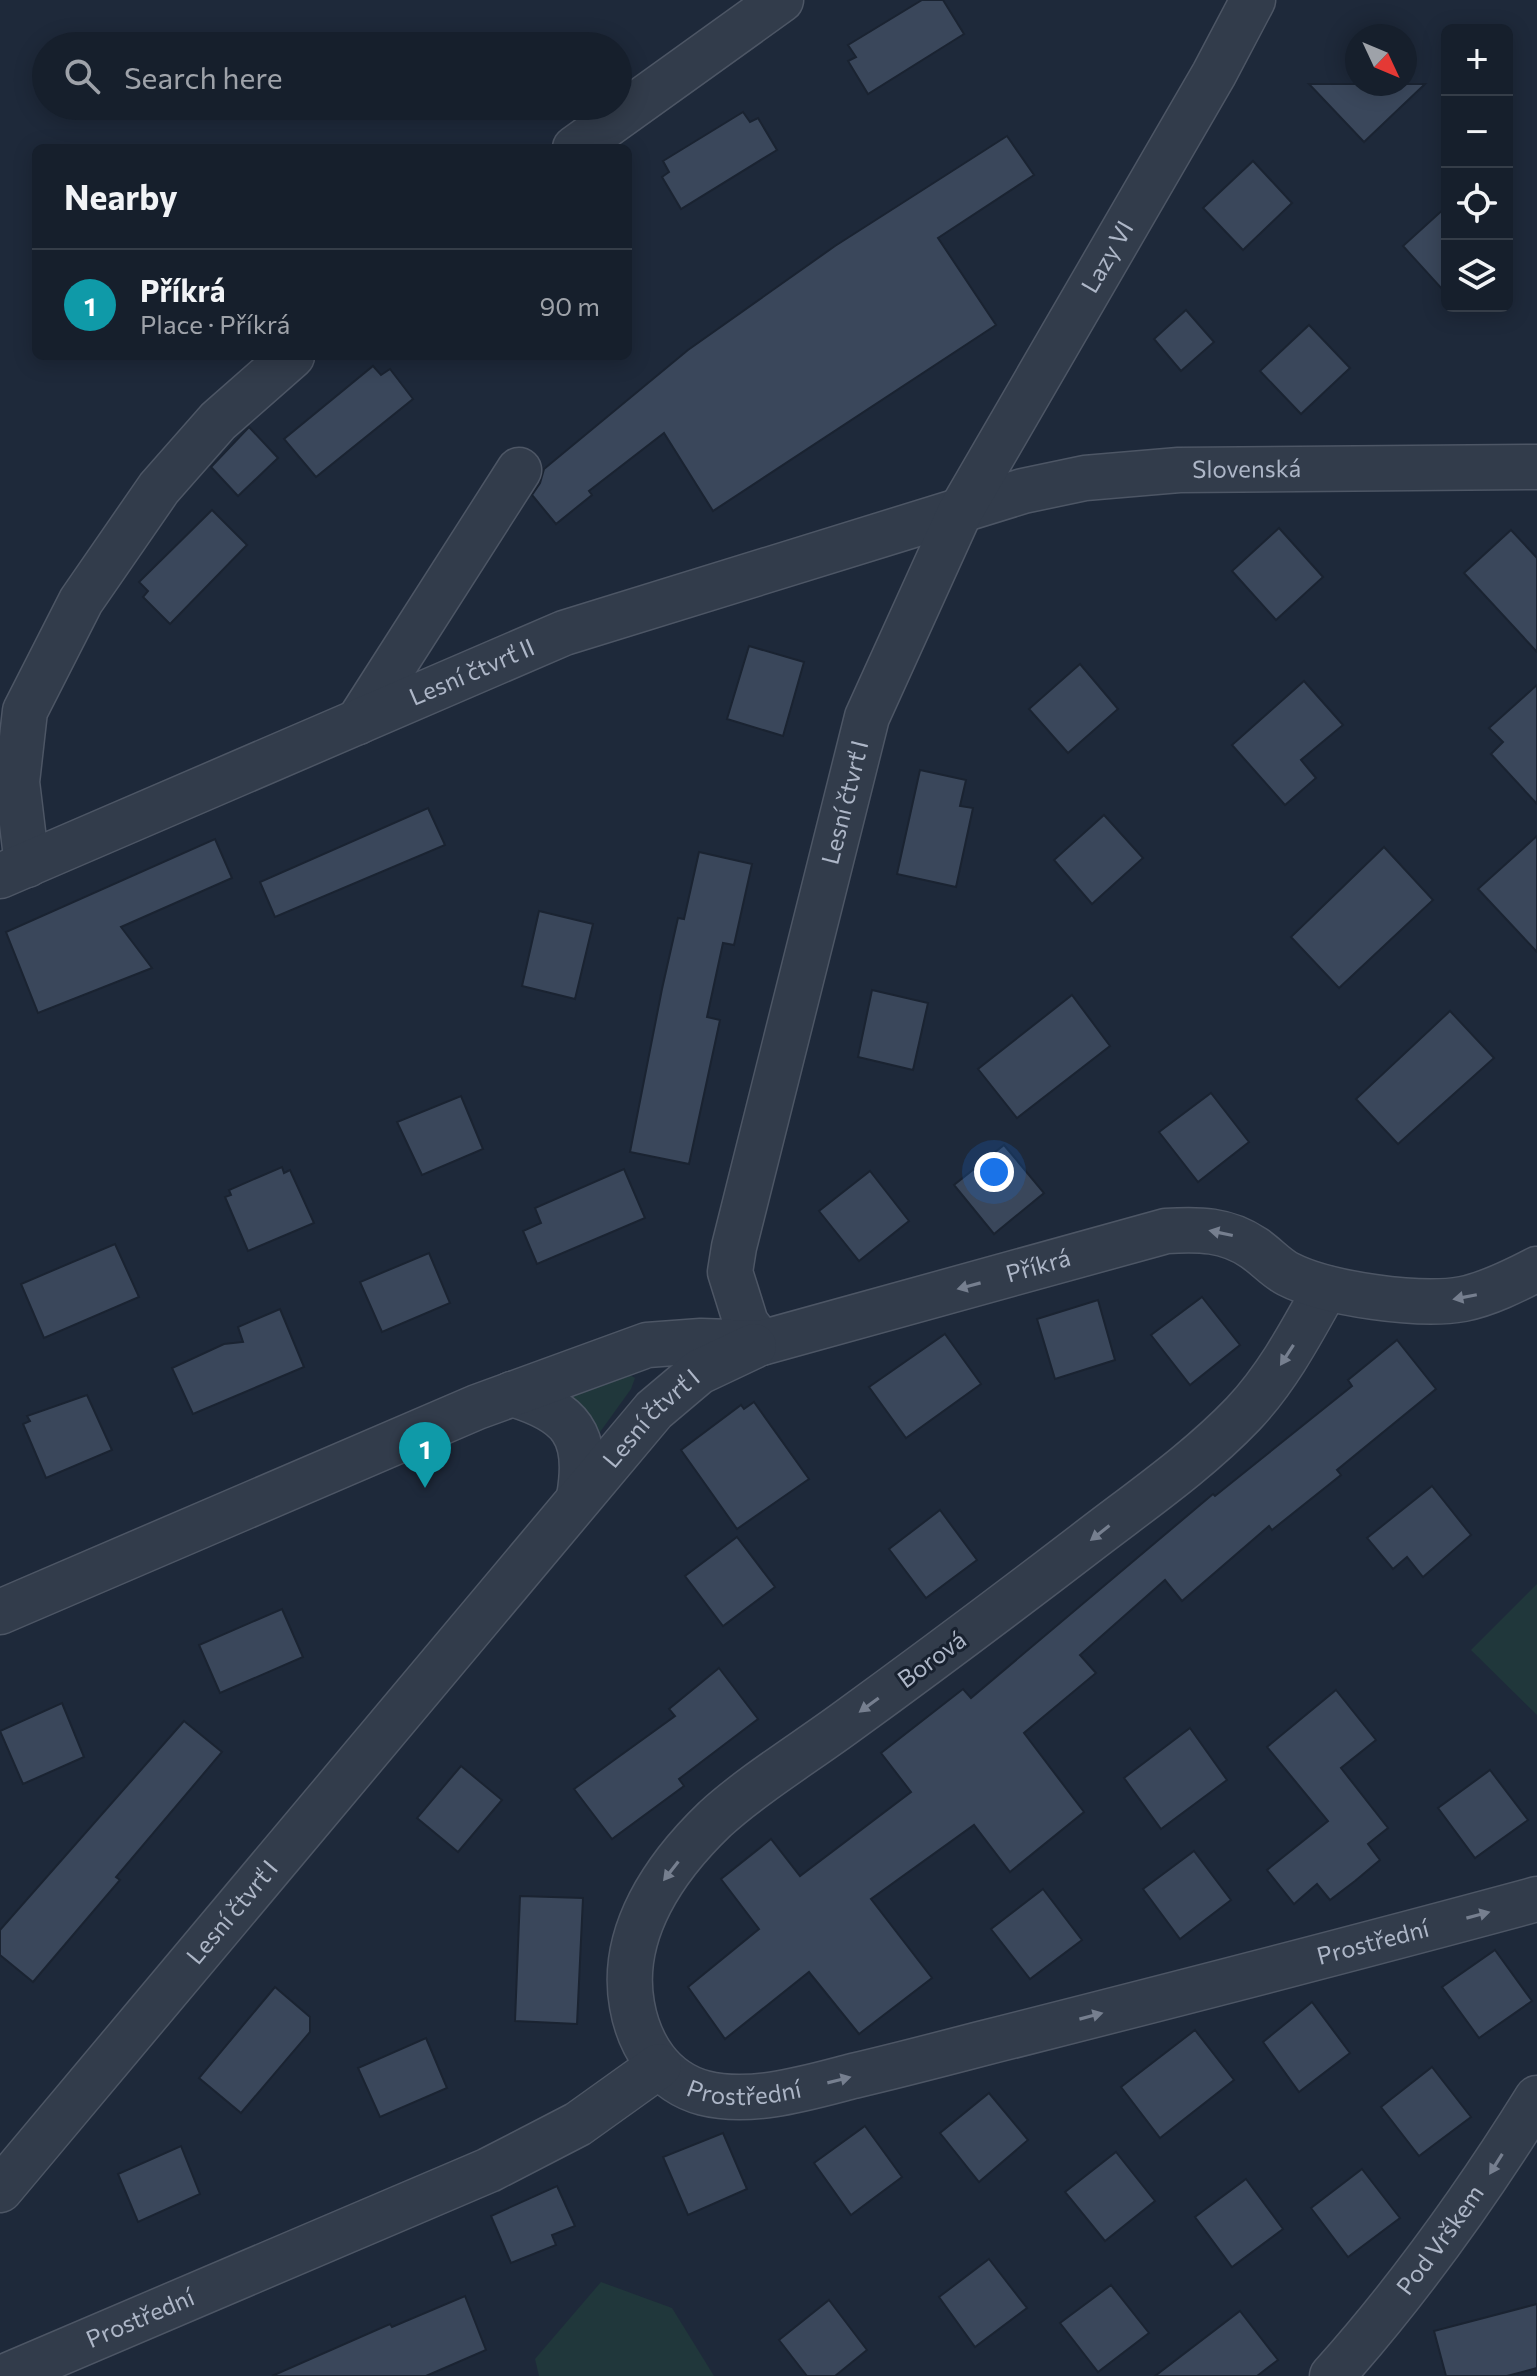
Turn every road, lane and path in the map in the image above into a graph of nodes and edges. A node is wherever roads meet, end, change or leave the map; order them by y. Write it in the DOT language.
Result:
graph roads {
  1 [pos="781,0"];
  2 [pos="1253,0"];
  3 [pos="632,107"];
  4 [pos="614,120"];
  5 [pos="581,144"];
  6 [pos="287,360"];
  7 [pos="1537,467"];
  8 [pos="519,470"];
  9 [pos="960,512"];
  10 [pos="358,722"];
  11 [pos="14,870"];
  12 [pos="1537,1269"];
  13 [pos="1326,1288"];
  14 [pos="761,1343"];
  15 [pos="512,1394"];
  16 [pos="579,1497"];
  17 [pos="0,1612"];
  18 [pos="1537,1899"];
  19 [pos="659,2066"];
  20 [pos="1537,2098"];
  21 [pos="0,2190"];
  22 [pos="6,2376"];
  23 [pos="1332,2376"];
  1 -- 3 [label="street"];
  2 -- 9 [label="street, Lazy VI"];
  4 -- 5 [label="street"];
  6 -- 11 [label="street"];
  7 -- 9 [label="street, Slovenská"];
  8 -- 10 [label="street"];
  9 -- 10 [label="street, Lesní čtvrť II"];
  9 -- 14 [label="street, Lesní čtvrť I"];
  10 -- 11 [label="street, Lesní čtvrť II"];
  12 -- 13 [label="street, Příkrá, one-way"];
  13 -- 14 [label="street, Příkrá, one-way"];
  13 -- 19 [label="street, Borová, one-way"];
  14 -- 15 [label="street, Příkrá"];
  14 -- 16 [label="street, Lesní čtvrť I"];
  15 -- 16 [label="street"];
  15 -- 17 [label="street, Příkrá"];
  16 -- 21 [label="street, Lesní čtvrť I"];
  19 -- 18 [label="street, Prostřední, one-way"];
  19 -- 22 [label="street, Prostřední"];
  20 -- 23 [label="street, Pod Vrškem, one-way"];
}
